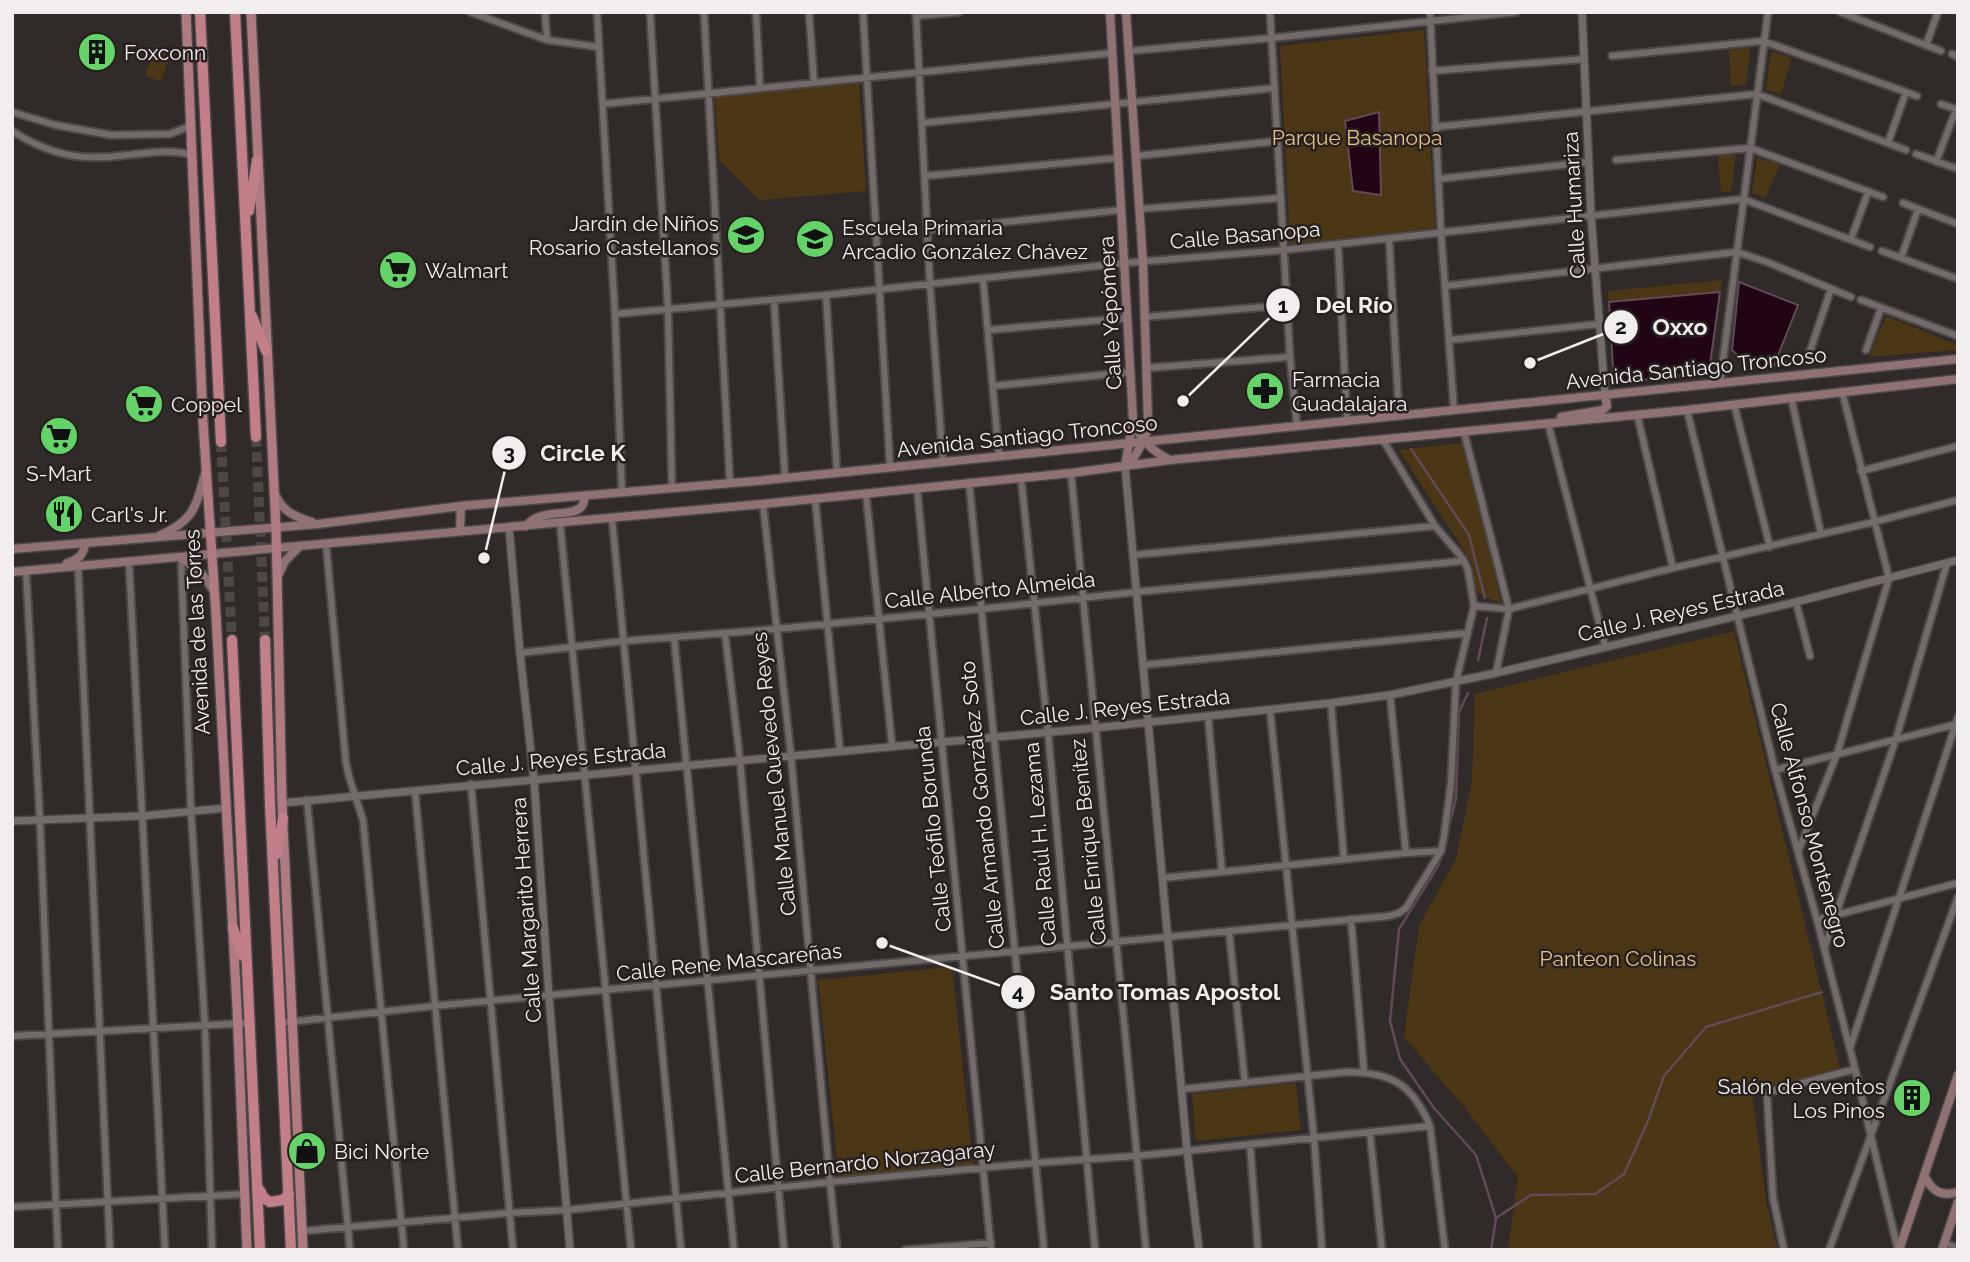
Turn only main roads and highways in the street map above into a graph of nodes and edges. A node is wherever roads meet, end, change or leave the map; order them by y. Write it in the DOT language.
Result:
graph roads {
  1 [pos="186,12"];
  2 [pos="200,12"];
  3 [pos="235,12"];
  4 [pos="251,12"];
  5 [pos="1110,12"];
  6 [pos="1126,12"];
  7 [pos="257,160"];
  8 [pos="245,232"];
  9 [pos="249,308"];
  10 [pos="266,351"];
  11 [pos="1958,359"];
  12 [pos="1958,379"];
  13 [pos="1605,395"];
  14 [pos="1133,420"];
  15 [pos="1531,425"];
  16 [pos="256,437"];
  17 [pos="1144,441"];
  18 [pos="221,443"];
  19 [pos="1129,443"];
  20 [pos="1170,460"];
  21 [pos="207,468"];
  22 [pos="1127,468"];
  23 [pos="273,487"];
  24 [pos="585,496"];
  25 [pos="461,506"];
  26 [pos="318,524"];
  27 [pos="526,526"];
  28 [pos="276,528"];
  29 [pos="460,531"];
  30 [pos="210,534"];
  31 [pos="153,539"];
  32 [pos="85,543"];
  33 [pos="300,546"];
  34 [pos="276,548"];
  35 [pos="12,549"];
  36 [pos="211,554"];
  37 [pos="181,557"];
  38 [pos="47,569"];
  39 [pos="12,572"];
  40 [pos="276,580"];
  41 [pos="214,591"];
  42 [pos="232,640"];
  43 [pos="265,640"];
  44 [pos="283,818"];
  45 [pos="273,872"];
  46 [pos="233,928"];
  47 [pos="247,966"];
  48 [pos="1958,1075"];
  49 [pos="1924,1175"];
  50 [pos="257,1186"];
  51 [pos="1958,1192"];
  52 [pos="289,1194"];
  53 [pos="1958,1202"];
  54 [pos="1943,1247"];
  55 [pos="247,1250"];
  56 [pos="260,1250"];
  57 [pos="291,1250"];
  58 [pos="303,1250"];
  59 [pos="1898,1250"];
  1 -- 21 [label="main road, Avenida de las Torres"];
  2 -- 18 [label="highway"];
  3 -- 8 [label="highway"];
  4 -- 7 [label="main road"];
  5 -- 14 [label="main road, Calle Yepómera"];
  6 -- 17 [label="main road, Calle Yepómera"];
  7 -- 8 [label="highway"];
  7 -- 10 [label="main road"];
  8 -- 9 [label="highway"];
  9 -- 10 [label="highway"];
  9 -- 16 [label="highway"];
  10 -- 23 [label="main road"];
  11 -- 13 [label="main road, Avenida Santiago Troncoso"];
  12 -- 15 [label="main road, Avenida Santiago Troncoso"];
  13 -- 15 [label="main road"];
  13 -- 17 [label="main road, Avenida Santiago Troncoso"];
  14 -- 17 [label="main road"];
  14 -- 19 [label="main road, Calle Yepómera"];
  15 -- 20 [label="main road, Avenida Santiago Troncoso"];
  17 -- 19 [label="main road, Avenida Santiago Troncoso"];
  17 -- 20 [label="main road"];
  17 -- 22 [label="main road"];
  19 -- 22 [label="main road, Calle Yepómera"];
  19 -- 24 [label="main road, Avenida Santiago Troncoso"];
  20 -- 22 [label="main road, Avenida Santiago Troncoso"];
  21 -- 30 [label="main road, Avenida de las Torres"];
  21 -- 31 [label="main road"];
  22 -- 27 [label="main road, Avenida Santiago Troncoso"];
  23 -- 26 [label="main road"];
  23 -- 28 [label="main road"];
  24 -- 25 [label="main road, Avenida Santiago Troncoso"];
  24 -- 27 [label="main road"];
  25 -- 26 [label="main road, Avenida Santiago Troncoso"];
  25 -- 29 [label="main road"];
  26 -- 28 [label="main road, Avenida Santiago Troncoso"];
  27 -- 29 [label="main road, Avenida Santiago Troncoso"];
  28 -- 30 [label="main road, Avenida Santiago Troncoso"];
  28 -- 34 [label="main road"];
  29 -- 33 [label="main road, Avenida Santiago Troncoso"];
  30 -- 31 [label="main road"];
  30 -- 36 [label="main road, Avenida de las Torres"];
  31 -- 32 [label="main road"];
  32 -- 35 [label="main road"];
  32 -- 38 [label="main road"];
  33 -- 34 [label="main road, Avenida Santiago Troncoso"];
  33 -- 40 [label="main road"];
  34 -- 36 [label="main road, Avenida Santiago Troncoso"];
  34 -- 40 [label="main road"];
  36 -- 37 [label="main road, Avenida Santiago Troncoso"];
  36 -- 41 [label="main road, Avenida de las Torres"];
  37 -- 38 [label="main road, Avenida Santiago Troncoso"];
  37 -- 41 [label="main road"];
  38 -- 39 [label="main road"];
  40 -- 44 [label="main road"];
  41 -- 46 [label="main road, Avenida de las Torres"];
  42 -- 47 [label="highway, Avenida de las Torres"];
  43 -- 45 [label="highway"];
  44 -- 45 [label="highway"];
  44 -- 58 [label="main road"];
  45 -- 52 [label="highway"];
  46 -- 47 [label="highway"];
  46 -- 55 [label="main road, Avenida de las Torres"];
  47 -- 50 [label="highway, Avenida de las Torres"];
  48 -- 49 [label="main road"];
  49 -- 51 [label="main road"];
  49 -- 59 [label="main road"];
  50 -- 52 [label="highway"];
  50 -- 56 [label="highway, Avenida de las Torres"];
  52 -- 57 [label="highway"];
  53 -- 54 [label="main road"];
}
